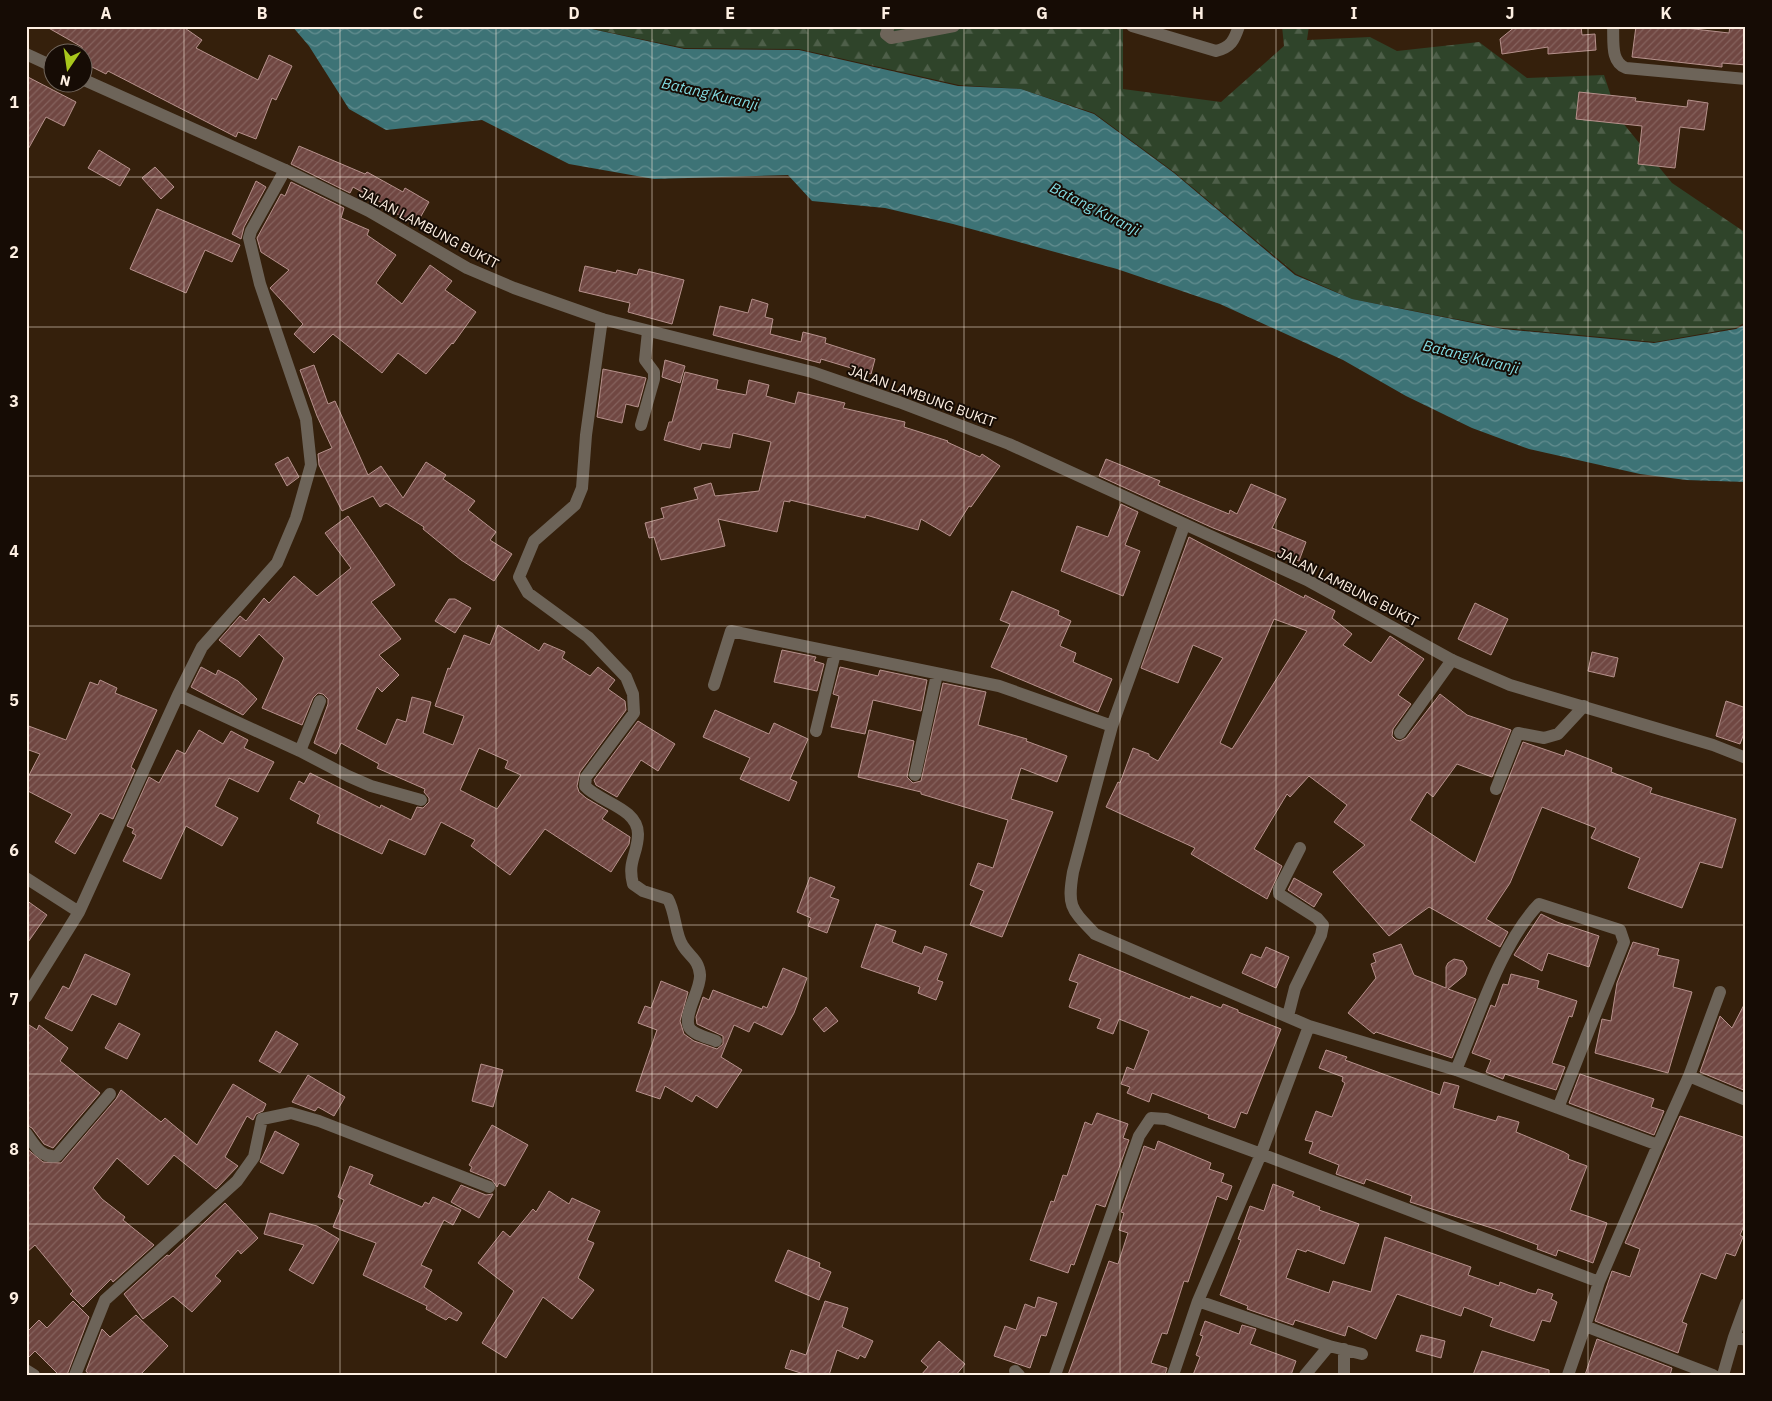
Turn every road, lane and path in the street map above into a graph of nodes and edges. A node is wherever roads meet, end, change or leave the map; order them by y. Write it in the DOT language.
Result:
graph roads {
  1 [pos="889,26"];
  2 [pos="954,26"];
  3 [pos="1132,26"];
  4 [pos="1239,26"];
  5 [pos="1613,26"];
  6 [pos="1149,29"];
  7 [pos="26,54"];
  8 [pos="42,61"];
  9 [pos="1746,79"];
  10 [pos="92,83"];
  11 [pos="285,170"];
  12 [pos="602,319"];
  13 [pos="648,331"];
  14 [pos="641,424"];
  15 [pos="1184,526"];
  16 [pos="835,653"];
  17 [pos="1452,660"];
  18 [pos="937,674"];
  19 [pos="714,685"];
  20 [pos="178,695"];
  21 [pos="320,702"];
  22 [pos="1584,706"];
  23 [pos="1112,726"];
  24 [pos="816,731"];
  25 [pos="1400,733"];
  26 [pos="300,751"];
  27 [pos="1746,758"];
  28 [pos="915,775"];
  29 [pos="1496,789"];
  30 [pos="421,800"];
  31 [pos="1300,848"];
  32 [pos="26,878"];
  33 [pos="79,912"];
  34 [pos="1720,992"];
  35 [pos="26,996"];
  36 [pos="1288,1016"];
  37 [pos="1309,1026"];
  38 [pos="716,1041"];
  39 [pos="1456,1070"];
  40 [pos="1689,1076"];
  41 [pos="110,1094"];
  42 [pos="1746,1100"];
  43 [pos="1558,1108"];
  44 [pos="26,1133"];
  45 [pos="1658,1145"];
  46 [pos="1261,1154"];
  47 [pos="489,1187"];
  48 [pos="1599,1282"];
  49 [pos="1198,1301"];
  50 [pos="1746,1304"];
  51 [pos="1585,1326"];
  52 [pos="1740,1339"];
  53 [pos="1329,1346"];
  54 [pos="1344,1349"];
  55 [pos="1362,1354"];
  56 [pos="26,1370"];
  57 [pos="34,1375"];
  58 [pos="75,1375"];
  59 [pos="1055,1375"];
  60 [pos="1173,1375"];
  61 [pos="1305,1375"];
  62 [pos="1344,1375"];
  63 [pos="1568,1375"];
  64 [pos="1713,1375"];
  65 [pos="1723,1375"];
  1 -- 2 [label="street"];
  3 -- 6 [label="street"];
  4 -- 6 [label="street"];
  5 -- 9 [label="street"];
  7 -- 8 [label="street"];
  10 -- 11 [label="street, JALAN LAMBUNG BUKIT"];
  11 -- 12 [label="street, JALAN LAMBUNG BUKIT"];
  11 -- 20 [label="street"];
  12 -- 13 [label="street, JALAN LAMBUNG BUKIT"];
  12 -- 38 [label="street"];
  13 -- 14 [label="street"];
  13 -- 15 [label="street, JALAN LAMBUNG BUKIT"];
  15 -- 17 [label="street, JALAN LAMBUNG BUKIT"];
  15 -- 23 [label="street"];
  16 -- 18 [label="street"];
  16 -- 19 [label="street"];
  16 -- 24 [label="street"];
  17 -- 22 [label="street, JALAN LAMBUNG BUKIT"];
  17 -- 25 [label="street"];
  18 -- 23 [label="street"];
  18 -- 28 [label="street"];
  20 -- 26 [label="street"];
  20 -- 33 [label="street"];
  21 -- 26 [label="street"];
  22 -- 27 [label="street, JALAN LAMBUNG BUKIT"];
  22 -- 29 [label="street"];
  23 -- 36 [label="street"];
  26 -- 30 [label="street"];
  31 -- 36 [label="street"];
  32 -- 33 [label="street"];
  33 -- 35 [label="street"];
  34 -- 40 [label="street"];
  36 -- 37 [label="street"];
  37 -- 39 [label="street"];
  37 -- 46 [label="street"];
  39 -- 43 [label="street"];
  39 -- 43 [label="street"];
  40 -- 42 [label="street"];
  40 -- 45 [label="street"];
  41 -- 44 [label="street"];
  43 -- 45 [label="street"];
  45 -- 48 [label="street"];
  46 -- 48 [label="street"];
  46 -- 49 [label="street"];
  46 -- 59 [label="street"];
  47 -- 58 [label="street"];
  48 -- 51 [label="street"];
  49 -- 53 [label="street"];
  49 -- 60 [label="street"];
  50 -- 52 [label="street"];
  51 -- 63 [label="street"];
  51 -- 64 [label="street"];
  52 -- 65 [label="street"];
  53 -- 54 [label="street"];
  53 -- 61 [label="street"];
  54 -- 55 [label="street"];
  54 -- 62 [label="street"];
  56 -- 57 [label="street"];
}
